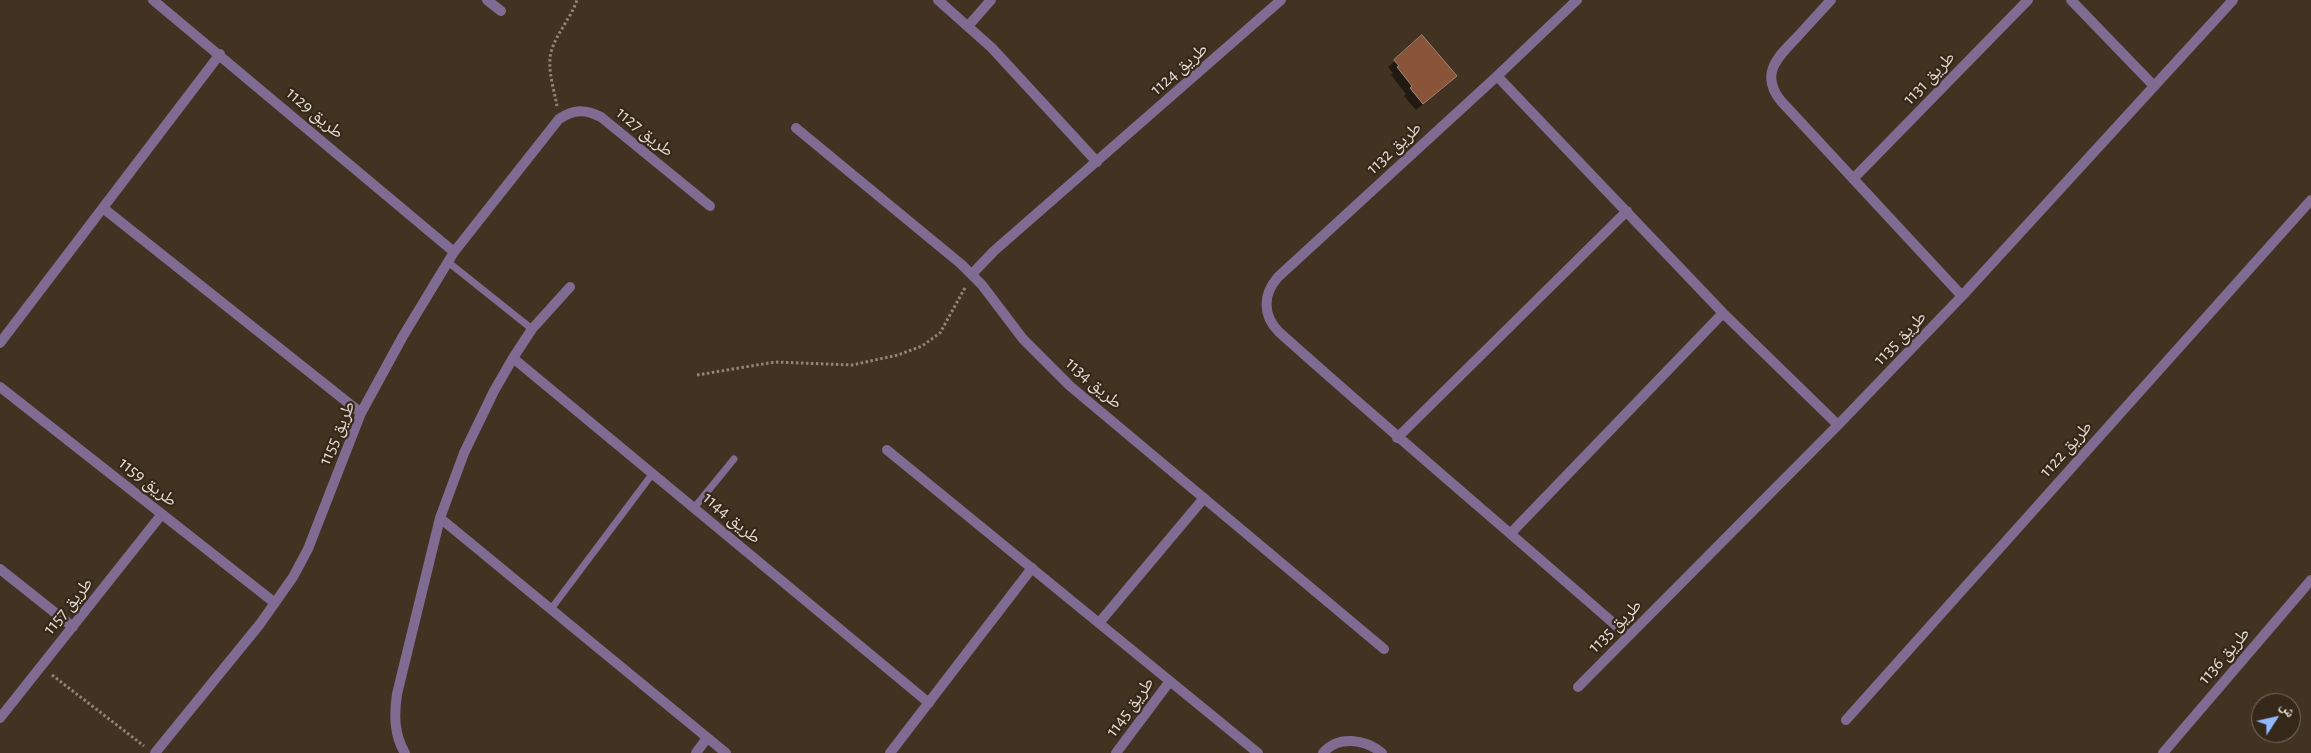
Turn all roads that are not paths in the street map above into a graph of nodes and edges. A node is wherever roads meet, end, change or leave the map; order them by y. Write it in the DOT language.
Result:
graph roads {
  1 [pos="153,0"];
  2 [pos="487,0"];
  3 [pos="938,0"];
  4 [pos="990,0"];
  5 [pos="1281,0"];
  6 [pos="1577,0"];
  7 [pos="1831,0"];
  8 [pos="2028,0"];
  9 [pos="2071,0"];
  10 [pos="2233,0"];
  11 [pos="501,10"];
  12 [pos="969,25"];
  13 [pos="220,54"];
  14 [pos="1497,76"];
  15 [pos="2154,86"];
  16 [pos="556,122"];
  17 [pos="796,128"];
  18 [pos="1098,162"];
  19 [pos="1853,179"];
  20 [pos="2311,200"];
  21 [pos="710,206"];
  22 [pos="103,208"];
  23 [pos="1627,211"];
  24 [pos="454,252"];
  25 [pos="448,262"];
  26 [pos="972,274"];
  27 [pos="570,287"];
  28 [pos="1962,296"];
  29 [pos="1724,313"];
  30 [pos="532,329"];
  31 [pos="0,343"];
  32 [pos="513,358"];
  33 [pos="0,387"];
  34 [pos="362,413"];
  35 [pos="1838,425"];
  36 [pos="1397,438"];
  37 [pos="887,450"];
  38 [pos="734,458"];
  39 [pos="653,473"];
  40 [pos="1204,498"];
  41 [pos="694,508"];
  42 [pos="162,514"];
  43 [pos="440,518"];
  44 [pos="1511,533"];
  45 [pos="1032,568"];
  46 [pos="0,569"];
  47 [pos="2311,580"];
  48 [pos="275,603"];
  49 [pos="551,609"];
  50 [pos="1099,623"];
  51 [pos="73,627"];
  52 [pos="1628,636"];
  53 [pos="1384,649"];
  54 [pos="1170,681"];
  55 [pos="1578,687"];
  56 [pos="929,703"];
  57 [pos="0,718"];
  58 [pos="1846,720"];
  59 [pos="707,738"];
  60 [pos="155,753"];
  61 [pos="405,753"];
  62 [pos="696,753"];
  63 [pos="726,753"];
  64 [pos="890,753"];
  65 [pos="1116,753"];
  66 [pos="1258,753"];
  67 [pos="1323,753"];
  68 [pos="1382,753"];
  69 [pos="2163,753"];
  1 -- 13 [label="street, طريق 1129"];
  2 -- 11 [label="street"];
  3 -- 12 [label="street"];
  4 -- 12 [label="street"];
  5 -- 18 [label="street, طريق 1124"];
  6 -- 14 [label="street, طريق 1132"];
  7 -- 19 [label="street"];
  8 -- 19 [label="street, طريق 1131"];
  9 -- 15 [label="street"];
  10 -- 15 [label="street, طريق 1135"];
  12 -- 18 [label="street"];
  13 -- 22 [label="street"];
  13 -- 24 [label="street, طريق 1129"];
  14 -- 23 [label="street"];
  14 -- 36 [label="street, طريق 1132"];
  15 -- 28 [label="street, طريق 1135"];
  16 -- 21 [label="street, طريق 1127"];
  16 -- 24 [label="street, طريق 1155"];
  17 -- 26 [label="street, طريق 1134"];
  18 -- 26 [label="street, طريق 1124"];
  19 -- 28 [label="street"];
  20 -- 58 [label="street, طريق 1122"];
  22 -- 31 [label="street"];
  22 -- 34 [label="street"];
  23 -- 29 [label="street"];
  23 -- 36 [label="street"];
  24 -- 25 [label="street, طريق 1155"];
  25 -- 30 [label="lane"];
  25 -- 34 [label="street, طريق 1155"];
  26 -- 40 [label="street, طريق 1134"];
  27 -- 30 [label="street"];
  28 -- 35 [label="street, طريق 1135"];
  29 -- 35 [label="street"];
  29 -- 44 [label="street"];
  30 -- 32 [label="street"];
  32 -- 39 [label="street, طريق 1144"];
  32 -- 43 [label="street"];
  33 -- 42 [label="street, طريق 1159"];
  34 -- 48 [label="street, طريق 1155"];
  35 -- 52 [label="street, طريق 1135"];
  36 -- 44 [label="street, طريق 1132"];
  37 -- 45 [label="street"];
  38 -- 41 [label="lane"];
  39 -- 41 [label="street, طريق 1144"];
  39 -- 49 [label="lane"];
  40 -- 50 [label="street"];
  40 -- 53 [label="street, طريق 1134"];
  41 -- 56 [label="street, طريق 1144"];
  42 -- 48 [label="street, طريق 1159"];
  42 -- 51 [label="street, طريق 1157"];
  43 -- 49 [label="street"];
  43 -- 61 [label="street"];
  44 -- 52 [label="street, طريق 1132"];
  45 -- 50 [label="street"];
  45 -- 56 [label="street"];
  46 -- 51 [label="street"];
  47 -- 69 [label="street, طريق 1136"];
  48 -- 60 [label="street, طريق 1155"];
  49 -- 59 [label="street"];
  50 -- 54 [label="street"];
  51 -- 57 [label="street, طريق 1157"];
  52 -- 55 [label="street, طريق 1135"];
  54 -- 65 [label="street, طريق 1145"];
  54 -- 66 [label="street"];
  56 -- 64 [label="street"];
  59 -- 62 [label="street"];
  59 -- 63 [label="street"];
  67 -- 68 [label="street"];
}
